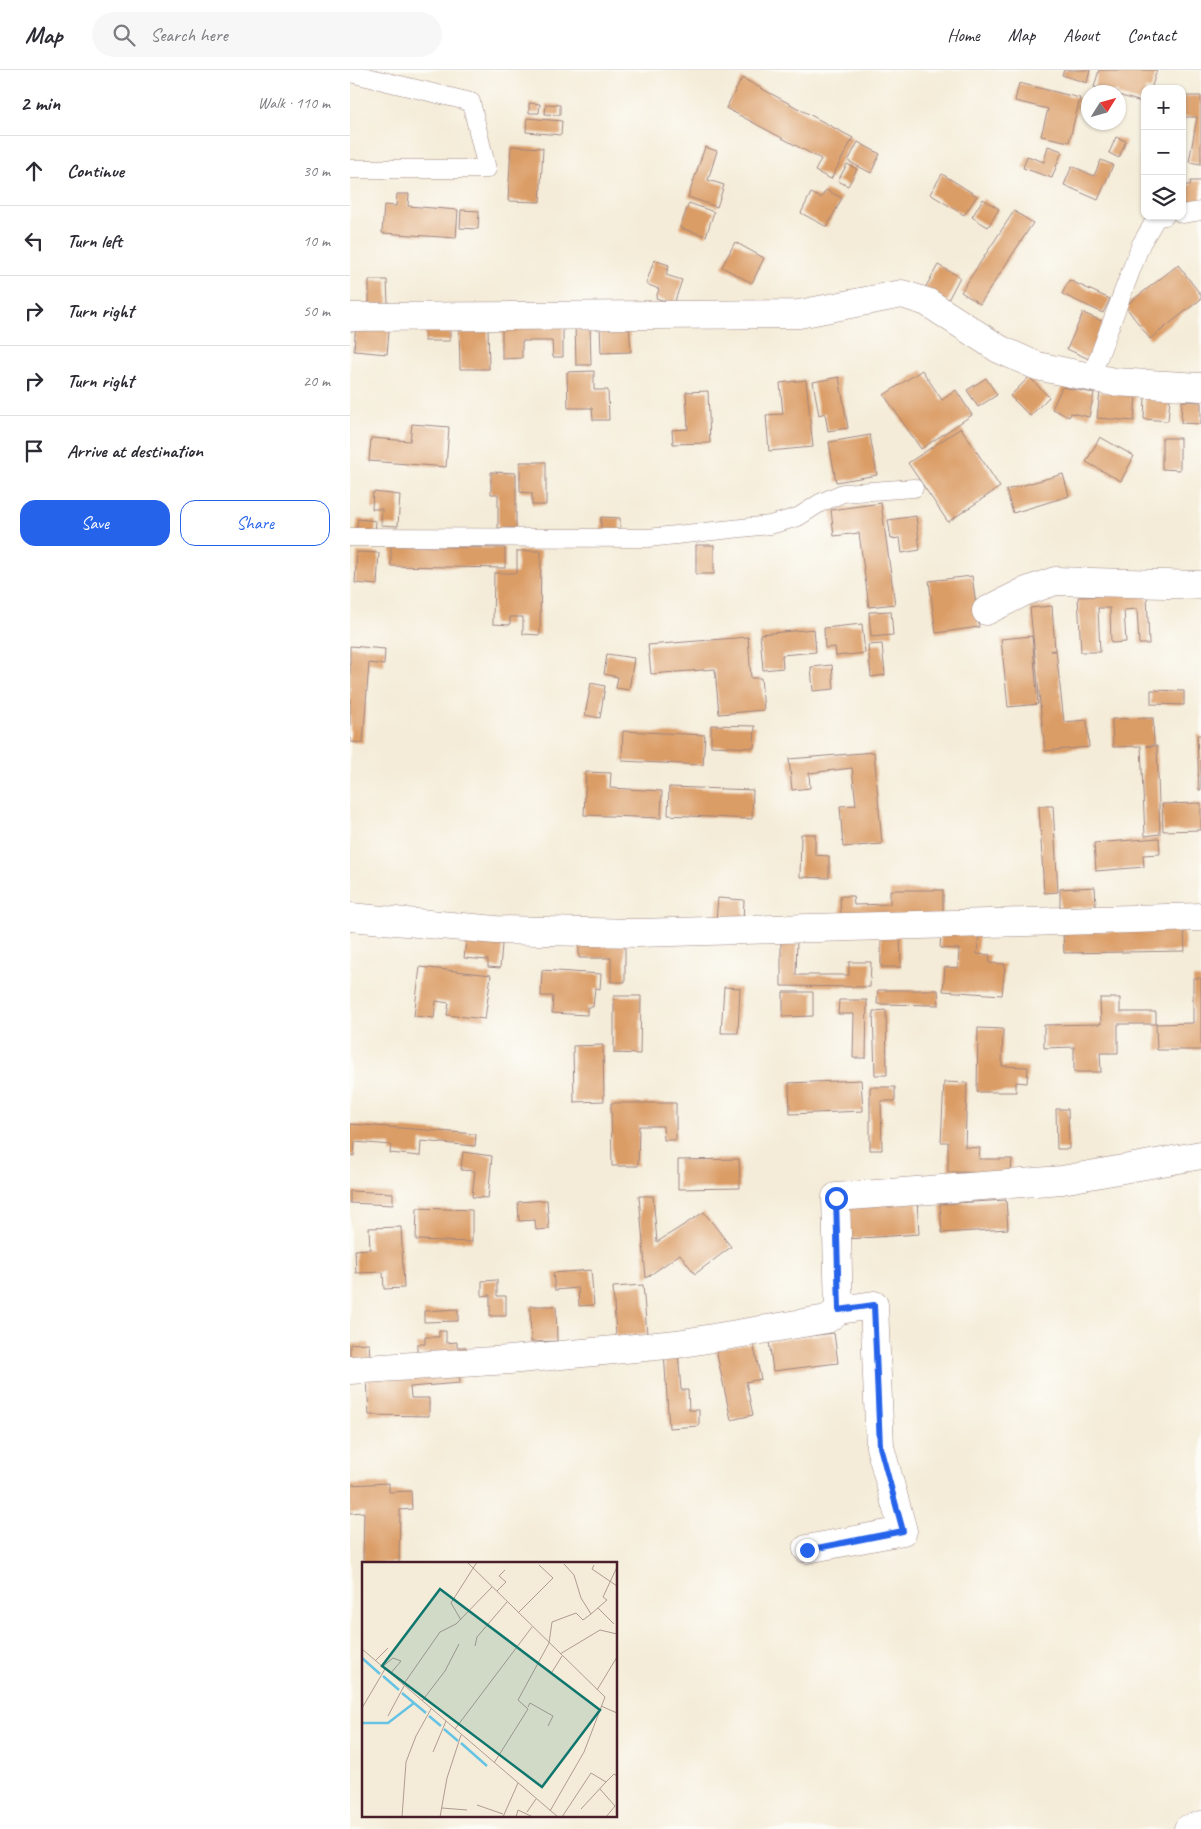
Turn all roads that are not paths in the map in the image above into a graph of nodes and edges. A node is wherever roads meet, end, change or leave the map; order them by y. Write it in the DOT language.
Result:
graph roads {
  1 [pos="350,73"];
  2 [pos="350,169"];
  3 [pos="1201,212"];
  4 [pos="1186,214"];
  5 [pos="1155,220"];
  6 [pos="350,317"];
  7 [pos="1091,377"];
  8 [pos="1201,387"];
  9 [pos="914,488"];
  10 [pos="350,536"];
  11 [pos="1201,585"];
  12 [pos="986,611"];
  13 [pos="350,917"];
  14 [pos="1201,917"];
  15 [pos="1201,1155"];
  16 [pos="839,1310"];
  17 [pos="350,1370"];
  18 [pos="807,1550"];
  19 [pos="1201,1825"];
  20 [pos="1188,1829"];
  1 -- 2 [label="lane"];
  3 -- 4 [label="lane"];
  5 -- 7 [label="lane"];
  6 -- 7 [label="street"];
  7 -- 8 [label="street"];
  9 -- 10 [label="lane"];
  11 -- 12 [label="street"];
  13 -- 14 [label="street"];
  15 -- 16 [label="street"];
  16 -- 17 [label="street"];
  16 -- 18 [label="street"];
  19 -- 20 [label="street"];
}
